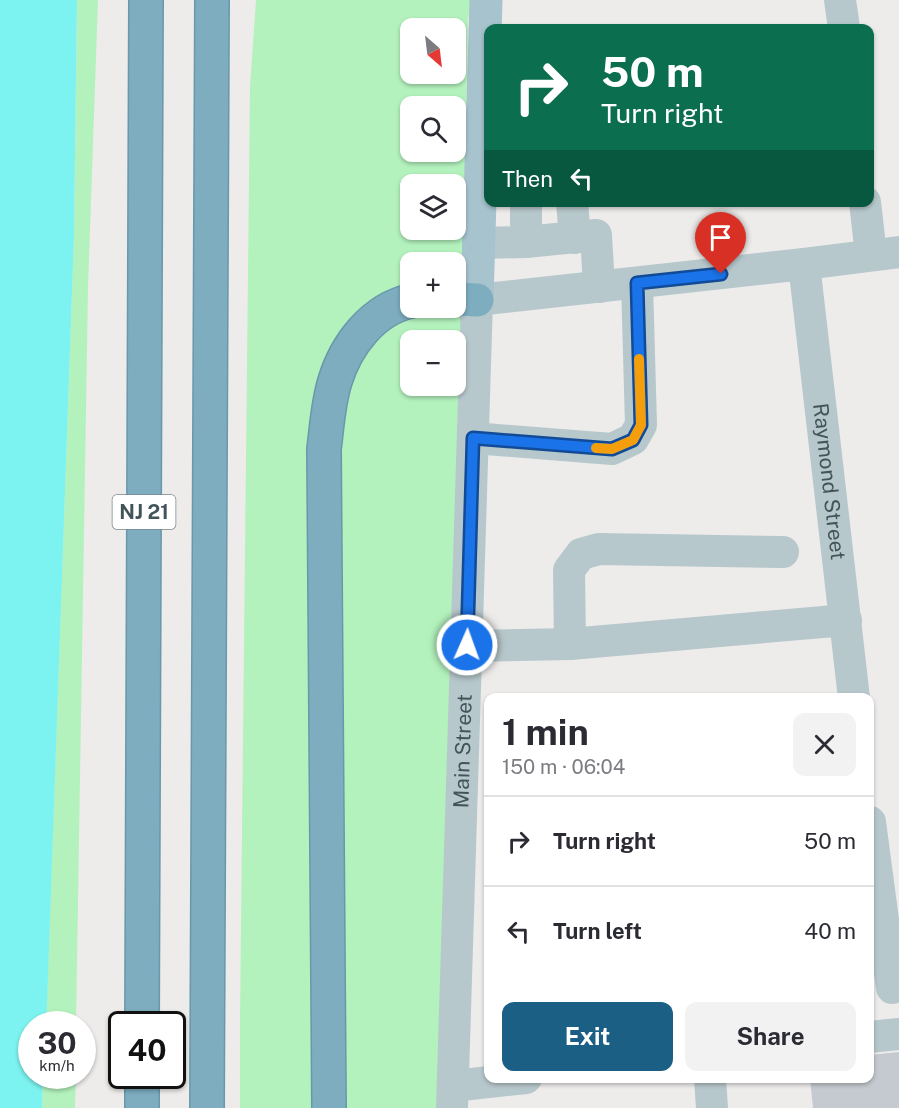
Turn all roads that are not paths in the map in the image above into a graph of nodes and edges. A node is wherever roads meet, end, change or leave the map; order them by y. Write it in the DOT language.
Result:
graph roads {
  1 [pos="146,0"];
  2 [pos="212,0"];
  3 [pos="224,0"];
  4 [pos="486,0"];
  5 [pos="840,0"];
  6 [pos="486,24"];
  7 [pos="843,24"];
  8 [pos="484,161"];
  9 [pos="527,207"];
  10 [pos="572,207"];
  11 [pos="867,207"];
  12 [pos="575,238"];
  13 [pos="534,241"];
  14 [pos="479,243"];
  15 [pos="885,254"];
  16 [pos="804,264"];
  17 [pos="637,283"];
  18 [pos="211,285"];
  19 [pos="599,287"];
  20 [pos="543,293"];
  21 [pos="467,299"];
  22 [pos="400,304"];
  23 [pos="473,438"];
  24 [pos="783,552"];
  25 [pos="831,621"];
  26 [pos="570,644"];
  27 [pos="467,645"];
  28 [pos="853,693"];
  29 [pos="874,852"];
  30 [pos="892,988"];
  31 [pos="142,1011"];
  32 [pos="899,1034"];
  33 [pos="874,1037"];
  34 [pos="507,1083"];
  35 [pos="710,1083"];
  36 [pos="142,1089"];
  37 [pos="453,1097"];
  38 [pos="142,1108"];
  39 [pos="207,1108"];
  40 [pos="329,1108"];
  41 [pos="712,1108"];
  1 -- 31 [label="highway, NJ 21"];
  2 -- 18 [label="highway"];
  3 -- 18 [label="highway"];
  4 -- 6 [label="main road, Main Street"];
  5 -- 7 [label="street"];
  8 -- 14 [label="main road, Main Street"];
  9 -- 13 [label="street"];
  10 -- 12 [label="street"];
  11 -- 15 [label="street"];
  12 -- 13 [label="street"];
  12 -- 19 [label="street"];
  13 -- 14 [label="street"];
  13 -- 20 [label="street"];
  14 -- 21 [label="main road, Main Street"];
  15 -- 16 [label="street"];
  16 -- 17 [label="street"];
  16 -- 25 [label="street, Raymond Street"];
  17 -- 19 [label="street"];
  17 -- 23 [label="street"];
  18 -- 39 [label="highway"];
  19 -- 20 [label="street"];
  20 -- 21 [label="street"];
  21 -- 23 [label="street, Main Street"];
  22 -- 40 [label="highway"];
  23 -- 27 [label="street, Main Street"];
  24 -- 26 [label="street"];
  25 -- 26 [label="street"];
  25 -- 28 [label="street, Raymond Street"];
  26 -- 27 [label="street"];
  27 -- 37 [label="street, Main Street"];
  29 -- 30 [label="street"];
  32 -- 33 [label="street"];
  34 -- 37 [label="street"];
  35 -- 41 [label="street"];
  36 -- 38 [label="highway"];
}
